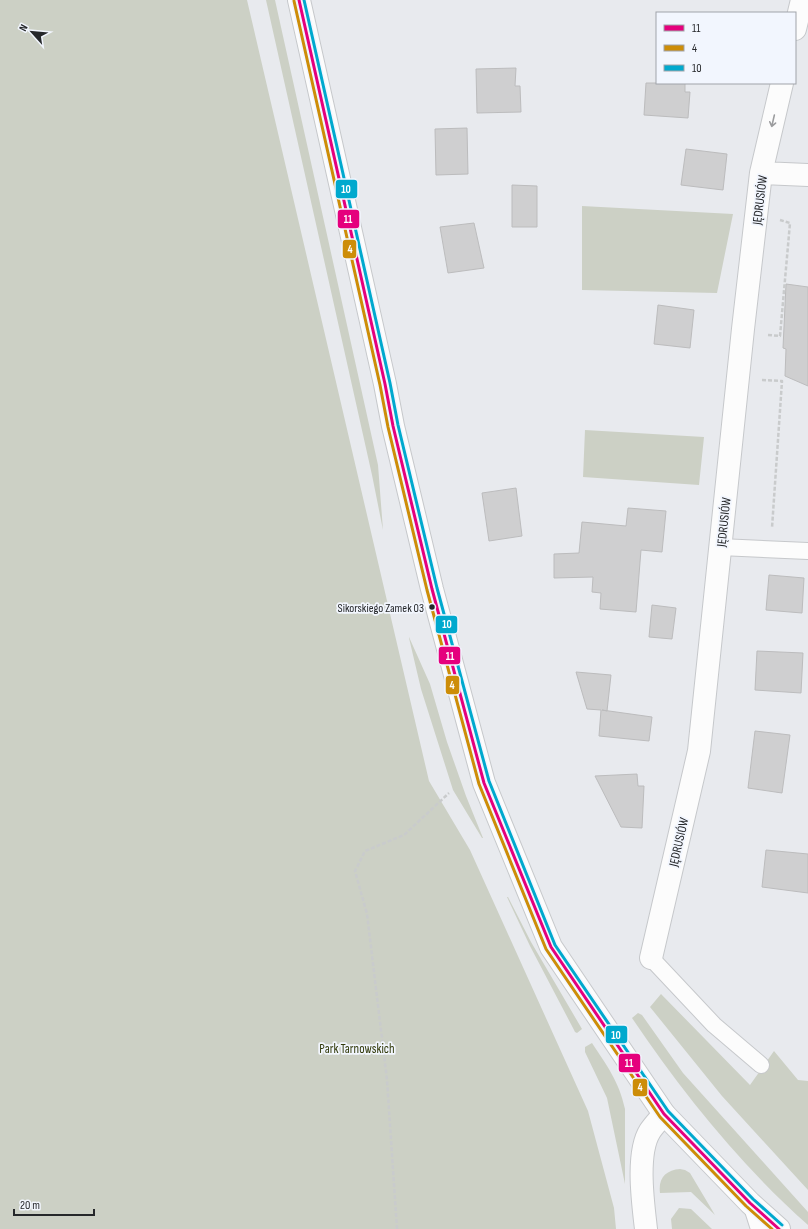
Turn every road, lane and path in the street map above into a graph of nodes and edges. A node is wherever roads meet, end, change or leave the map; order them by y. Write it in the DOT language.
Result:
graph roads {
  1 [pos="299,0"];
  2 [pos="802,0"];
  3 [pos="796,25"];
  4 [pos="782,84"];
  5 [pos="761,173"];
  6 [pos="808,175"];
  7 [pos="776,219"];
  8 [pos="761,335"];
  9 [pos="759,380"];
  10 [pos="765,528"];
  11 [pos="720,547"];
  12 [pos="808,551"];
  13 [pos="449,793"];
  14 [pos="651,958"];
  15 [pos="761,1065"];
  16 [pos="664,1114"];
  17 [pos="750,1203"];
  18 [pos="398,1229"];
  19 [pos="646,1229"];
  20 [pos="760,1229"];
  21 [pos="779,1229"];
  1 -- 16 [label="street"];
  2 -- 3 [label="street"];
  4 -- 5 [label="street, JĘDRUSIÓW, one-way"];
  5 -- 6 [label="street"];
  5 -- 11 [label="street, JĘDRUSIÓW"];
  7 -- 8 [label="path"];
  9 -- 10 [label="path"];
  11 -- 12 [label="lane"];
  11 -- 14 [label="street, JĘDRUSIÓW"];
  13 -- 18 [label="path"];
  14 -- 15 [label="lane"];
  16 -- 17 [label="street"];
  16 -- 19 [label="street"];
  17 -- 20 [label="lane"];
  17 -- 21 [label="street"];
}
